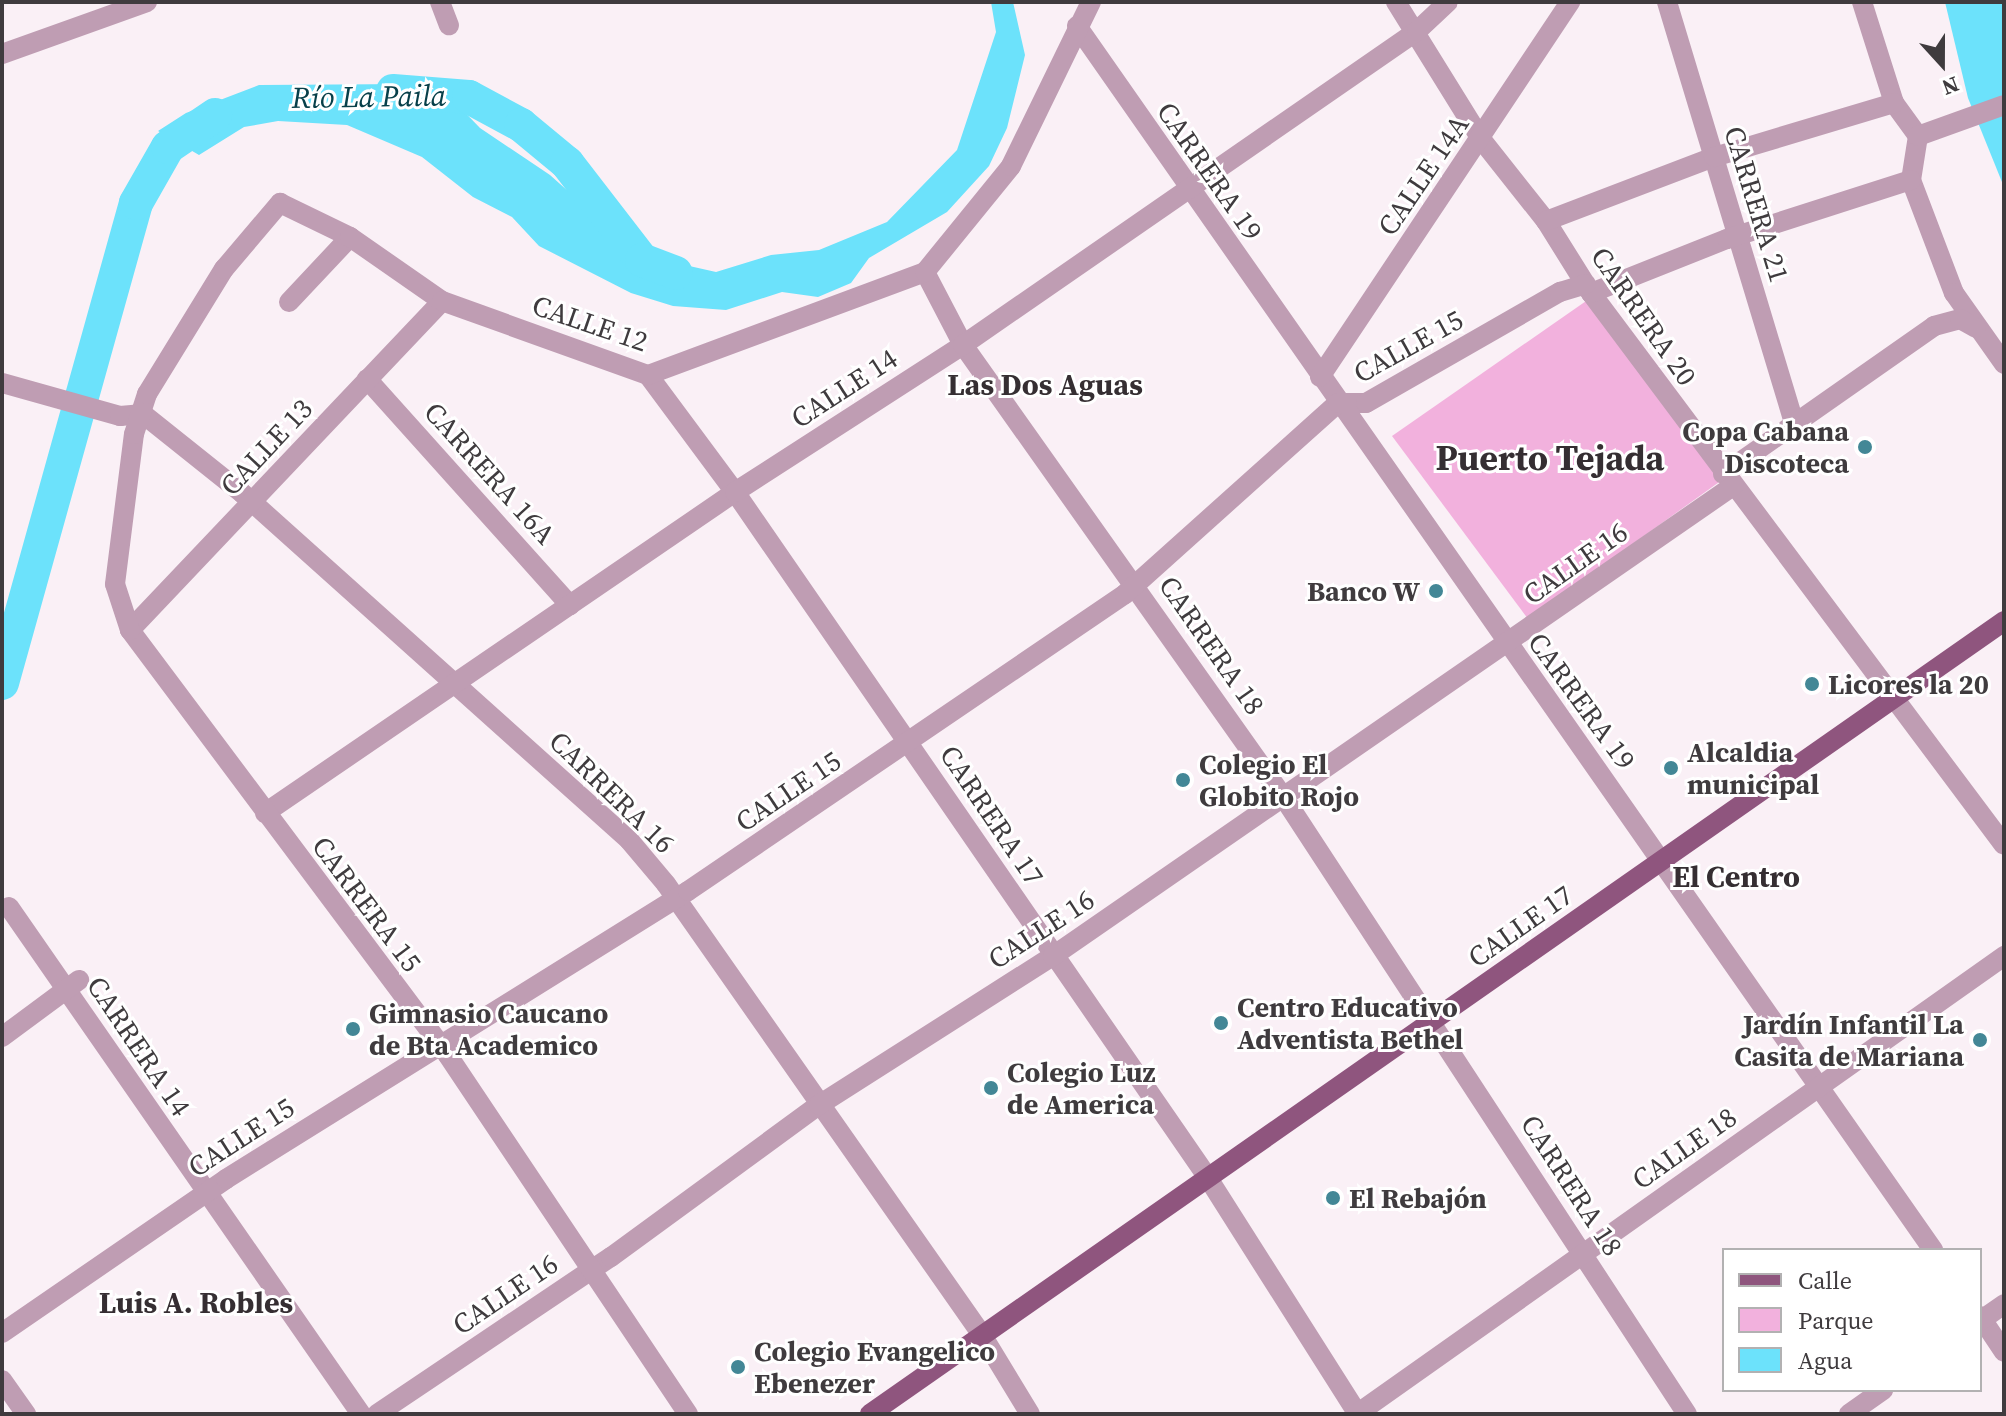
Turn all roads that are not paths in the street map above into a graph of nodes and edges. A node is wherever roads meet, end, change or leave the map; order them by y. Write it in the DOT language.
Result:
graph roads {
  1 [pos="147,2"];
  2 [pos="440,2"];
  3 [pos="1091,2"];
  4 [pos="1396,2"];
  5 [pos="1448,2"];
  6 [pos="1570,2"];
  7 [pos="1667,2"];
  8 [pos="1862,2"];
  9 [pos="449,25"];
  10 [pos="1077,26"];
  11 [pos="1417,31"];
  12 [pos="2,54"];
  13 [pos="1894,103"];
  14 [pos="2004,105"];
  15 [pos="1927,131"];
  16 [pos="1481,139"];
  17 [pos="1714,157"];
  18 [pos="1911,180"];
  19 [pos="1186,188"];
  20 [pos="1546,221"];
  21 [pos="1736,236"];
  22 [pos="350,237"];
  23 [pos="925,272"];
  24 [pos="1588,288"];
  25 [pos="1954,293"];
  26 [pos="442,301"];
  27 [pos="289,302"];
  28 [pos="1934,326"];
  29 [pos="1976,328"];
  30 [pos="963,345"];
  31 [pos="2004,364"];
  32 [pos="648,375"];
  33 [pos="1320,377"];
  34 [pos="367,379"];
  35 [pos="8,384"];
  36 [pos="1338,403"];
  37 [pos="143,414"];
  38 [pos="1794,422"];
  39 [pos="1728,480"];
  40 [pos="735,492"];
  41 [pos="253,505"];
  42 [pos="1138,586"];
  43 [pos="570,605"];
  44 [pos="2004,621"];
  45 [pos="130,630"];
  46 [pos="1506,645"];
  47 [pos="454,683"];
  48 [pos="1896,701"];
  49 [pos="908,743"];
  50 [pos="1284,798"];
  51 [pos="265,813"];
  52 [pos="2004,845"];
  53 [pos="1663,860"];
  54 [pos="675,899"];
  55 [pos="9,907"];
  56 [pos="1053,956"];
  57 [pos="2004,956"];
  58 [pos="73,985"];
  59 [pos="1434,1020"];
  60 [pos="2,1037"];
  61 [pos="439,1045"];
  62 [pos="1818,1088"];
  63 [pos="819,1105"];
  64 [pos="1208,1178"];
  65 [pos="205,1194"];
  66 [pos="1932,1248"];
  67 [pos="1583,1254"];
  68 [pos="592,1270"];
  69 [pos="2004,1304"];
  70 [pos="1982,1318"];
  71 [pos="1982,1320"];
  72 [pos="2,1333"];
  73 [pos="982,1335"];
  74 [pos="2004,1352"];
  75 [pos="2,1380"];
  76 [pos="1880,1392"];
  77 [pos="26,1414"];
  78 [pos="361,1414"];
  79 [pos="377,1414"];
  80 [pos="688,1414"];
  81 [pos="870,1414"];
  82 [pos="1030,1414"];
  83 [pos="1358,1414"];
  84 [pos="1687,1414"];
  85 [pos="1849,1414"];
  1 -- 12 [label="street"];
  2 -- 9 [label="street"];
  3 -- 10 [label="street"];
  4 -- 11 [label="street, CARRERA 20"];
  5 -- 11 [label="street, CALLE 14"];
  6 -- 16 [label="street, CALLE 14A"];
  7 -- 17 [label="street, CARRERA 21"];
  8 -- 13 [label="street"];
  10 -- 19 [label="street, CARRERA 19"];
  10 -- 23 [label="street"];
  11 -- 16 [label="street, CARRERA 20"];
  11 -- 19 [label="street, CALLE 14"];
  13 -- 15 [label="street"];
  13 -- 17 [label="street"];
  14 -- 15 [label="street"];
  15 -- 18 [label="street"];
  16 -- 20 [label="street, CARRERA 20"];
  16 -- 33 [label="street, CALLE 14A"];
  17 -- 20 [label="street"];
  17 -- 21 [label="street, CARRERA 21"];
  18 -- 21 [label="street, CALLE 15"];
  18 -- 25 [label="street"];
  19 -- 30 [label="street, CALLE 14"];
  19 -- 33 [label="street, CARRERA 19"];
  20 -- 24 [label="street, CARRERA 20"];
  21 -- 24 [label="street, CALLE 15"];
  21 -- 38 [label="street, CARRERA 21"];
  22 -- 26 [label="street, CALLE 12"];
  22 -- 27 [label="street"];
  22 -- 37 [label="street, CALLE 12"];
  23 -- 30 [label="street, CARRERA 18"];
  23 -- 32 [label="street, CALLE 12"];
  24 -- 36 [label="street, CALLE 15"];
  24 -- 39 [label="street, CARRERA 20"];
  25 -- 28 [label="street"];
  25 -- 29 [label="street"];
  26 -- 32 [label="street, CALLE 12"];
  26 -- 34 [label="street, CALLE 13"];
  28 -- 29 [label="street"];
  28 -- 38 [label="street, CALLE 16"];
  29 -- 31 [label="street"];
  30 -- 40 [label="street, CALLE 14"];
  30 -- 42 [label="street, CARRERA 18"];
  32 -- 40 [label="street, CARRERA 17"];
  33 -- 36 [label="street, CARRERA 19"];
  34 -- 41 [label="street, CALLE 13"];
  34 -- 43 [label="street, CARRERA 16A"];
  35 -- 37 [label="street"];
  36 -- 42 [label="street, CALLE 15"];
  36 -- 46 [label="street, CARRERA 19"];
  37 -- 41 [label="street, CARRERA 16"];
  37 -- 45 [label="street, CARRERA 15"];
  38 -- 39 [label="street, CALLE 16"];
  39 -- 46 [label="street, CALLE 16"];
  39 -- 48 [label="street, CARRERA 20"];
  40 -- 43 [label="street, CALLE 14"];
  40 -- 49 [label="street, CARRERA 17"];
  41 -- 45 [label="street, CALLE 13"];
  41 -- 47 [label="street, CARRERA 16"];
  42 -- 49 [label="street, CALLE 15"];
  42 -- 50 [label="street, CARRERA 18"];
  43 -- 47 [label="street, CALLE 14"];
  44 -- 48 [label="main road, CALLE 17"];
  45 -- 51 [label="street, CARRERA 15"];
  46 -- 50 [label="street, CALLE 16"];
  46 -- 53 [label="street, CARRERA 19"];
  47 -- 51 [label="street, CALLE 14"];
  47 -- 54 [label="street, CARRERA 16"];
  48 -- 52 [label="street, CARRERA 20"];
  48 -- 53 [label="main road, CALLE 17"];
  49 -- 54 [label="street, CALLE 15"];
  49 -- 56 [label="street, CARRERA 17"];
  50 -- 56 [label="street, CALLE 16"];
  50 -- 59 [label="street, CARRERA 18"];
  51 -- 61 [label="street, CARRERA 15"];
  53 -- 59 [label="main road, CALLE 17"];
  53 -- 62 [label="street, CARRERA 19"];
  54 -- 61 [label="street, CALLE 15"];
  54 -- 63 [label="street, CARRERA 16"];
  55 -- 58 [label="street, CARRERA 14"];
  56 -- 63 [label="street, CALLE 16"];
  56 -- 64 [label="street, CARRERA 17"];
  57 -- 62 [label="street, CALLE 18"];
  58 -- 60 [label="street"];
  58 -- 65 [label="street, CARRERA 14"];
  59 -- 64 [label="main road, CALLE 17"];
  59 -- 67 [label="street, CARRERA 18"];
  61 -- 65 [label="street, CALLE 15"];
  61 -- 68 [label="street, CARRERA 15"];
  62 -- 66 [label="street, CARRERA 19"];
  62 -- 67 [label="street, CALLE 18"];
  63 -- 68 [label="street, CALLE 16"];
  63 -- 73 [label="street, CARRERA 16"];
  64 -- 73 [label="main road, CALLE 17"];
  64 -- 83 [label="street, CARRERA 17"];
  65 -- 72 [label="street, CALLE 15"];
  65 -- 78 [label="street, CARRERA 14"];
  67 -- 83 [label="street, CALLE 18"];
  67 -- 84 [label="street, CARRERA 18"];
  68 -- 79 [label="street, CALLE 16"];
  68 -- 80 [label="street, CARRERA 15"];
  69 -- 70 [label="street"];
  71 -- 74 [label="street"];
  73 -- 81 [label="main road, CALLE 17"];
  73 -- 82 [label="street, CARRERA 16"];
  75 -- 77 [label="street"];
  76 -- 85 [label="street"];
}
